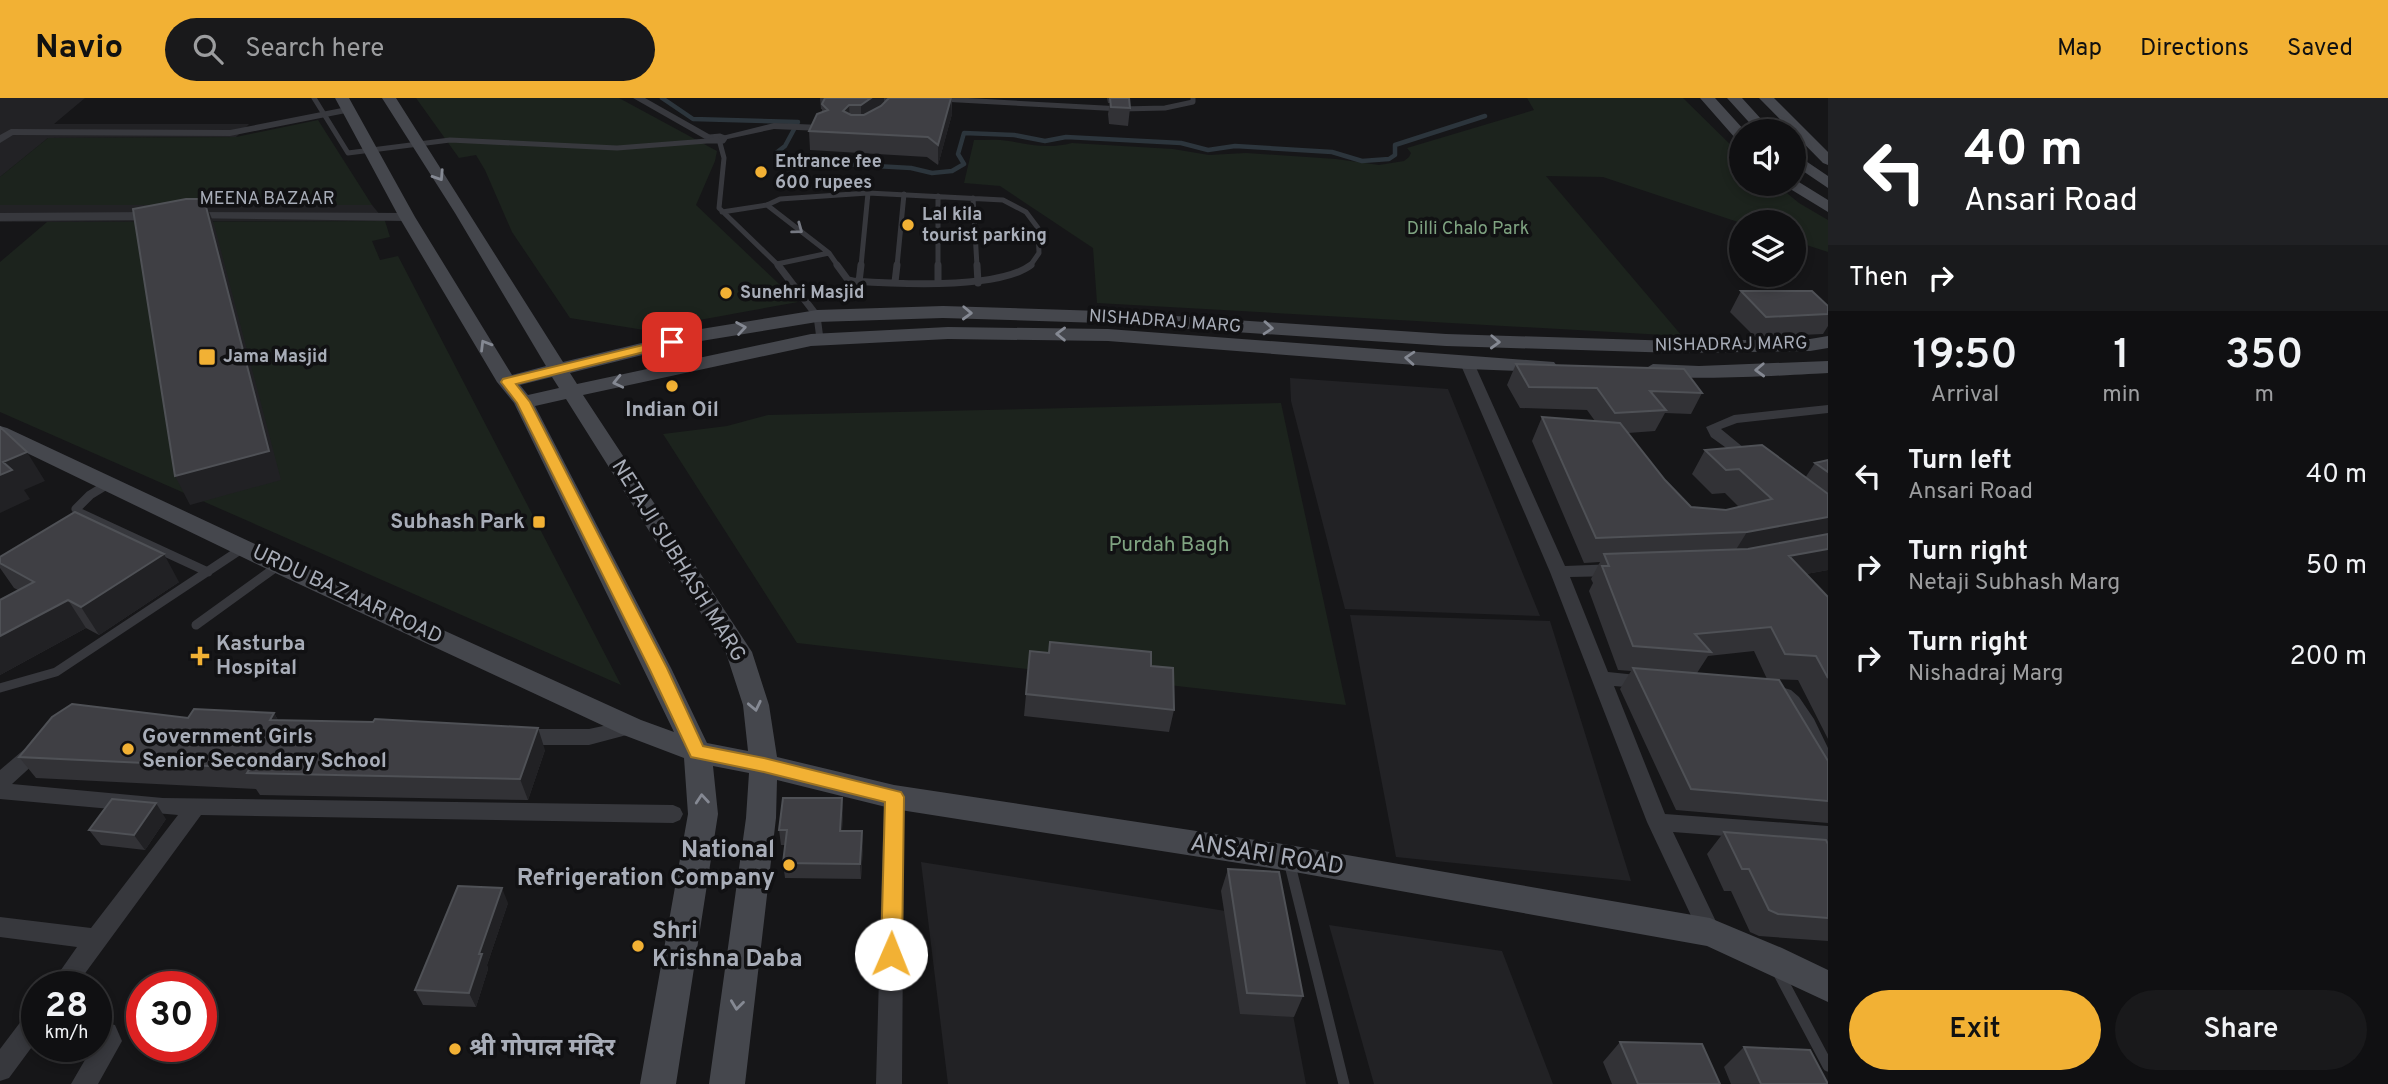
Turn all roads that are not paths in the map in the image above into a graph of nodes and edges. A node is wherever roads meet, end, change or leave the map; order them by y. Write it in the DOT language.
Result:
graph roads {
  1 [pos="314,98"];
  2 [pos="389,98"];
  3 [pos="638,98"];
  4 [pos="923,98"];
  5 [pos="1193,98"];
  6 [pos="1707,98"];
  7 [pos="1734,98"];
  8 [pos="1766,98"];
  9 [pos="345,104"];
  10 [pos="1754,119"];
  11 [pos="1729,123"];
  12 [pos="821,128"];
  13 [pos="708,139"];
  14 [pos="0,140"];
  15 [pos="722,140"];
  16 [pos="416,142"];
  17 [pos="369,149"];
  18 [pos="1828,160"];
  19 [pos="1806,167"];
  20 [pos="1828,183"];
  21 [pos="868,193"];
  22 [pos="1806,193"];
  23 [pos="904,194"];
  24 [pos="938,196"];
  25 [pos="973,198"];
  26 [pos="767,205"];
  27 [pos="1828,207"];
  28 [pos="722,212"];
  29 [pos="0,217"];
  30 [pos="407,217"];
  31 [pos="830,253"];
  32 [pos="777,264"];
  33 [pos="859,282"];
  34 [pos="895,282"];
  35 [pos="938,282"];
  36 [pos="978,283"];
  37 [pos="817,316"];
  38 [pos="820,339"];
  39 [pos="1828,342"];
  40 [pos="1466,363"];
  41 [pos="1562,366"];
  42 [pos="1828,367"];
  43 [pos="557,369"];
  44 [pos="1631,369"];
  45 [pos="515,392"];
  46 [pos="572,393"];
  47 [pos="1828,409"];
  48 [pos="0,432"];
  49 [pos="1758,466"];
  50 [pos="110,483"];
  51 [pos="245,547"];
  52 [pos="279,565"];
  53 [pos="1639,569"];
  54 [pos="208,572"];
  55 [pos="1559,572"];
  56 [pos="195,625"];
  57 [pos="1601,678"];
  58 [pos="1669,684"];
  59 [pos="0,688"];
  60 [pos="1750,690"];
  61 [pos="631,727"];
  62 [pos="56,734"];
  63 [pos="502,737"];
  64 [pos="697,752"];
  65 [pos="764,765"];
  66 [pos="1828,770"];
  67 [pos="0,782"];
  68 [pos="0,792"];
  69 [pos="894,797"];
  70 [pos="196,806"];
  71 [pos="673,814"];
  72 [pos="1658,822"];
  73 [pos="1828,835"];
  74 [pos="1289,858"];
  75 [pos="0,927"];
  76 [pos="1710,932"];
  77 [pos="96,939"];
  78 [pos="1771,958"];
  79 [pos="73,971"];
  80 [pos="1828,987"];
  81 [pos="21,1042"];
  82 [pos="97,1062"];
  83 [pos="1828,1066"];
  84 [pos="0,1069"];
  85 [pos="84,1084"];
  86 [pos="658,1084"];
  87 [pos="727,1084"];
  88 [pos="889,1084"];
  89 [pos="1344,1084"];
  1 -- 17 [label="lane"];
  2 -- 16 [label="main road, NETAJI SUBHASH MARG"];
  3 -- 13 [label="street"];
  4 -- 5 [label="lane"];
  6 -- 11 [label="main road"];
  7 -- 10 [label="main road"];
  8 -- 18 [label="main road"];
  9 -- 14 [label="street"];
  9 -- 17 [label="main road"];
  12 -- 15 [label="street"];
  13 -- 15 [label="lane"];
  13 -- 16 [label="lane"];
  15 -- 28 [label="lane"];
  16 -- 17 [label="lane"];
  16 -- 43 [label="main road, NETAJI SUBHASH MARG, one-way"];
  17 -- 30 [label="main road"];
  19 -- 20 [label="main road"];
  21 -- 23 [label="lane"];
  21 -- 26 [label="lane"];
  21 -- 33 [label="lane"];
  22 -- 27 [label="main road"];
  23 -- 24 [label="lane"];
  23 -- 34 [label="lane"];
  24 -- 25 [label="lane"];
  24 -- 35 [label="lane"];
  25 -- 36 [label="lane"];
  25 -- 36 [label="lane"];
  26 -- 28 [label="lane"];
  26 -- 31 [label="lane, one-way"];
  28 -- 32 [label="lane"];
  29 -- 30 [label="street, MEENA BAZAAR"];
  45 -- 30 [label="main road, one-way"];
  31 -- 32 [label="lane"];
  31 -- 33 [label="lane"];
  32 -- 37 [label="lane"];
  33 -- 34 [label="lane"];
  34 -- 35 [label="lane"];
  35 -- 36 [label="lane"];
  37 -- 38 [label="lane"];
  37 -- 39 [label="main road, NISHADRAJ MARG, one-way"];
  43 -- 37 [label="main road, NISHADRAJ MARG, one-way"];
  40 -- 38 [label="main road, NISHADRAJ MARG, one-way"];
  38 -- 46 [label="main road, NISHADRAJ MARG, one-way"];
  40 -- 41 [label="main road, NISHADRAJ MARG"];
  40 -- 55 [label="street"];
  42 -- 44 [label="main road, NISHADRAJ MARG, one-way"];
  43 -- 45 [label="main road, NISHADRAJ MARG"];
  43 -- 46 [label="main road, NETAJI SUBHASH MARG"];
  45 -- 46 [label="main road, NISHADRAJ MARG"];
  45 -- 64 [label="main road"];
  46 -- 65 [label="main road, NETAJI SUBHASH MARG, one-way"];
  47 -- 49 [label="street"];
  48 -- 50 [label="main road, URDU BAZAAR ROAD"];
  50 -- 51 [label="main road, URDU BAZAAR ROAD"];
  50 -- 54 [label="lane"];
  51 -- 52 [label="main road, URDU BAZAAR ROAD"];
  51 -- 54 [label="lane"];
  52 -- 56 [label="lane"];
  52 -- 61 [label="main road, URDU BAZAAR ROAD"];
  53 -- 55 [label="street"];
  54 -- 59 [label="lane"];
  55 -- 57 [label="street"];
  57 -- 58 [label="street"];
  57 -- 72 [label="street"];
  60 -- 66 [label="street"];
  61 -- 63 [label="street"];
  61 -- 64 [label="main road, URDU BAZAAR ROAD"];
  62 -- 67 [label="street"];
  64 -- 65 [label="main road, ANSARI ROAD"];
  86 -- 64 [label="main road, one-way"];
  65 -- 69 [label="main road, ANSARI ROAD"];
  65 -- 87 [label="main road, NETAJI SUBHASH MARG, one-way"];
  68 -- 70 [label="street"];
  69 -- 74 [label="main road, ANSARI ROAD"];
  69 -- 88 [label="street"];
  70 -- 71 [label="street"];
  70 -- 77 [label="street"];
  72 -- 73 [label="street"];
  72 -- 76 [label="street"];
  74 -- 76 [label="main road, ANSARI ROAD"];
  74 -- 89 [label="lane"];
  75 -- 77 [label="street"];
  76 -- 78 [label="main road, ANSARI ROAD"];
  77 -- 79 [label="street"];
  78 -- 80 [label="main road, ANSARI ROAD"];
  78 -- 83 [label="lane"];
  81 -- 84 [label="street"];
  82 -- 85 [label="street"];
}
